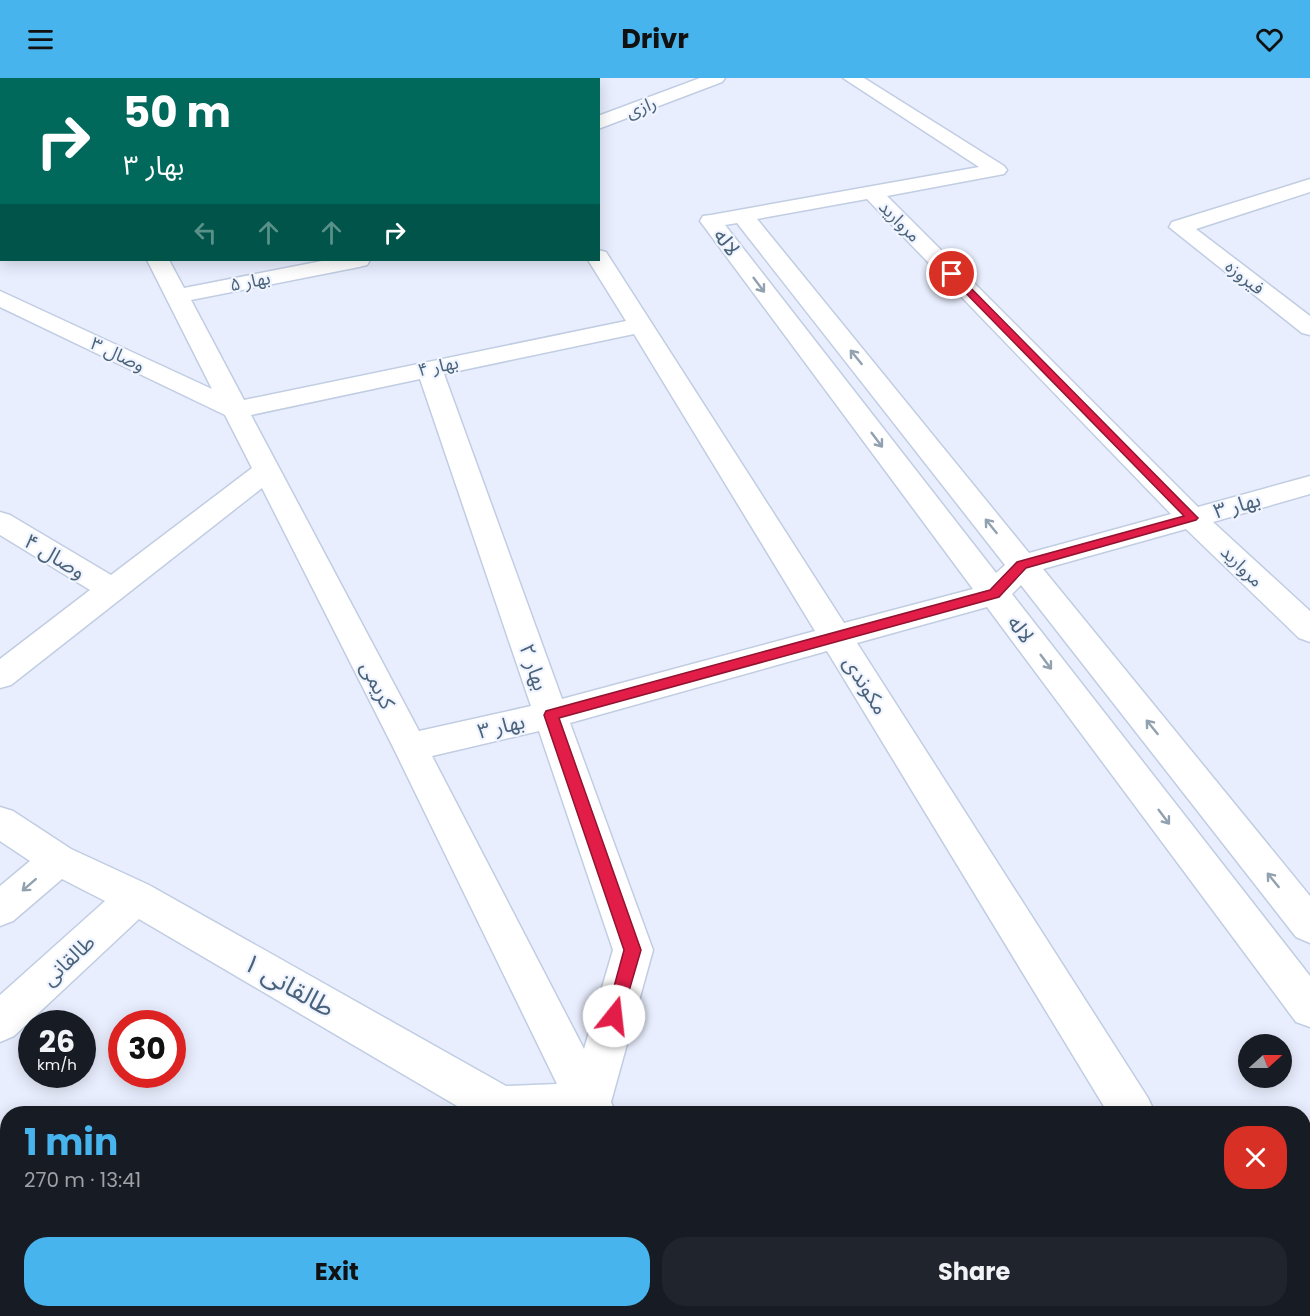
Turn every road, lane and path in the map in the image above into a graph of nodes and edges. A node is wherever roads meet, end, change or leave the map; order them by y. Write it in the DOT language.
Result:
graph roads {
  1 [pos="680,78"];
  2 [pos="716,78"];
  3 [pos="852,78"];
  4 [pos="662,86"];
  5 [pos="600,108"];
  6 [pos="600,122"];
  7 [pos="1310,185"];
  8 [pos="872,193"];
  9 [pos="743,216"];
  10 [pos="600,260"];
  11 [pos="159,261"];
  12 [pos="354,261"];
  13 [pos="177,296"];
  14 [pos="0,298"];
  15 [pos="641,325"];
  16 [pos="1310,328"];
  17 [pos="429,368"];
  18 [pos="236,410"];
  19 [pos="267,470"];
  20 [pos="1310,485"];
  21 [pos="1192,518"];
  22 [pos="0,522"];
  23 [pos="1022,565"];
  24 [pos="111,589"];
  25 [pos="994,594"];
  26 [pos="1310,630"];
  27 [pos="836,637"];
  28 [pos="0,676"];
  29 [pos="550,715"];
  30 [pos="410,747"];
  31 [pos="0,822"];
  32 [pos="58,860"];
  33 [pos="136,897"];
  34 [pos="0,909"];
  35 [pos="1310,925"];
  36 [pos="1310,1008"];
  37 [pos="0,1022"];
  38 [pos="499,1106"];
  39 [pos="590,1106"];
  40 [pos="593,1106"];
  41 [pos="1129,1106"];
  1 -- 4 [label="street, رازی"];
  2 -- 4 [label="street, رازی"];
  3 -- 8 [label="street"];
  4 -- 5 [label="street, رازی"];
  4 -- 6 [label="street, رازی"];
  7 -- 16 [label="street, فیروزه"];
  8 -- 9 [label="street"];
  8 -- 21 [label="street, مروارید"];
  23 -- 9 [label="street, لاله, one-way"];
  9 -- 25 [label="street, لاله, one-way"];
  10 -- 15 [label="street, مکوندی"];
  11 -- 13 [label="street, کریمی"];
  12 -- 13 [label="street, بهار ۵"];
  13 -- 18 [label="street, کریمی"];
  14 -- 18 [label="street, وصال ۳"];
  15 -- 17 [label="street, بهار ۴"];
  15 -- 27 [label="street, مکوندی"];
  17 -- 18 [label="street, بهار ۴"];
  17 -- 29 [label="street, بهار ۲"];
  18 -- 19 [label="street, کریمی"];
  19 -- 24 [label="street"];
  19 -- 30 [label="street, کریمی"];
  20 -- 21 [label="street, بهار ۳"];
  21 -- 23 [label="street, بهار ۳"];
  21 -- 26 [label="street, مروارید"];
  22 -- 24 [label="street, وصال ۴"];
  23 -- 25 [label="street"];
  35 -- 23 [label="street, لاله, one-way"];
  24 -- 28 [label="street"];
  25 -- 27 [label="street, بهار ۳"];
  25 -- 36 [label="street, لاله, one-way"];
  27 -- 29 [label="street, بهار ۳"];
  27 -- 41 [label="street, مکوندی"];
  29 -- 30 [label="street, بهار ۳"];
  29 -- 40 [label="street, بهار ۲"];
  30 -- 39 [label="street, کریمی"];
  31 -- 32 [label="street, طالقانی ۱"];
  32 -- 33 [label="street, طالقانی ۱"];
  32 -- 34 [label="street, one-way"];
  33 -- 37 [label="street, طالقانی"];
  33 -- 38 [label="street, طالقانی ۱"];
}
